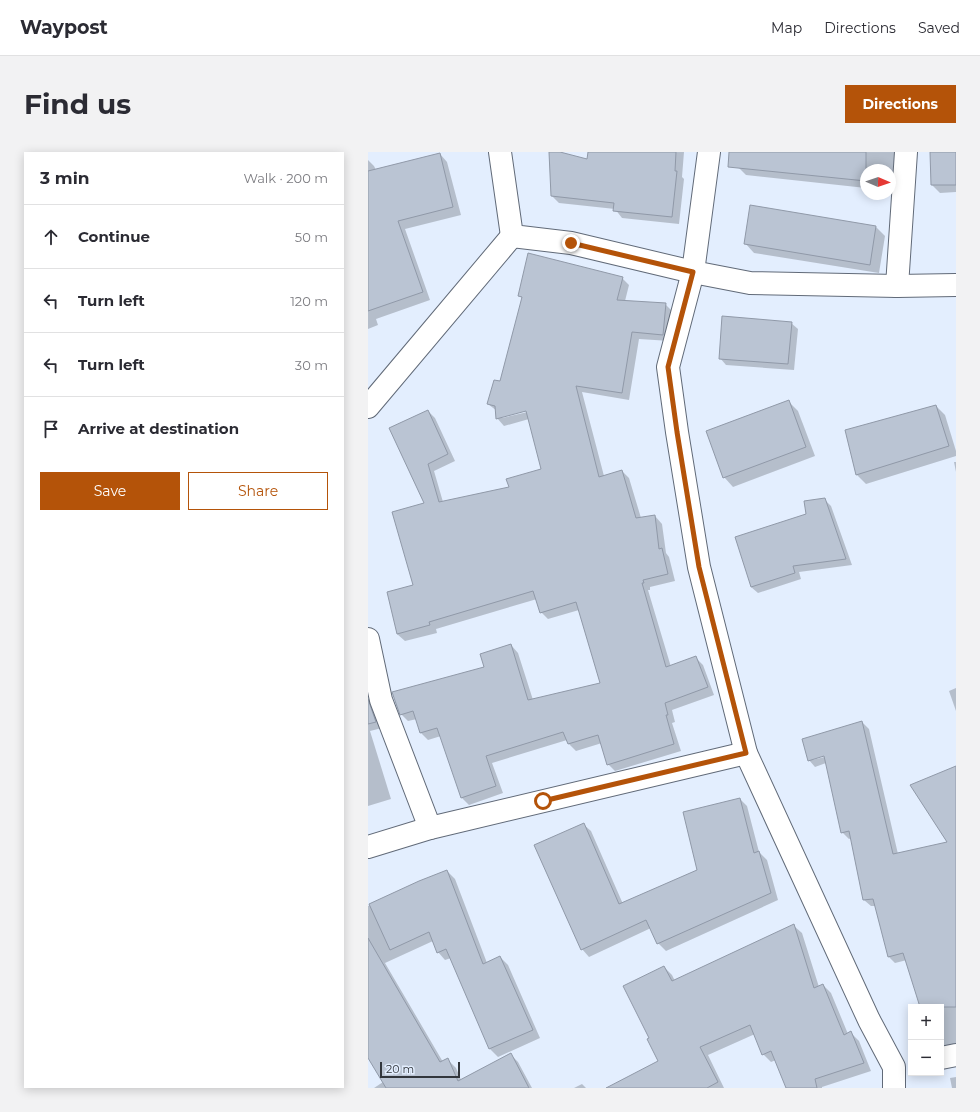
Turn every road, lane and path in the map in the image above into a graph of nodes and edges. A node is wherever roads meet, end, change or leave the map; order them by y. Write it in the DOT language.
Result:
graph roads {
  1 [pos="500,152"];
  2 [pos="709,152"];
  3 [pos="906,152"];
  4 [pos="512,236"];
  5 [pos="693,272"];
  6 [pos="956,285"];
  7 [pos="897,286"];
  8 [pos="368,407"];
  9 [pos="368,639"];
  10 [pos="746,753"];
  11 [pos="430,828"];
  12 [pos="368,847"];
  13 [pos="956,1055"];
  14 [pos="944,1057"];
  15 [pos="900,1073"];
  1 -- 4 [label="street"];
  2 -- 5 [label="street"];
  3 -- 7 [label="street"];
  4 -- 5 [label="street"];
  4 -- 8 [label="street"];
  5 -- 7 [label="street"];
  5 -- 10 [label="street"];
  6 -- 7 [label="street"];
  9 -- 11 [label="street"];
  10 -- 11 [label="street"];
  10 -- 15 [label="street"];
  11 -- 12 [label="street"];
  13 -- 14 [label="street"];
}
